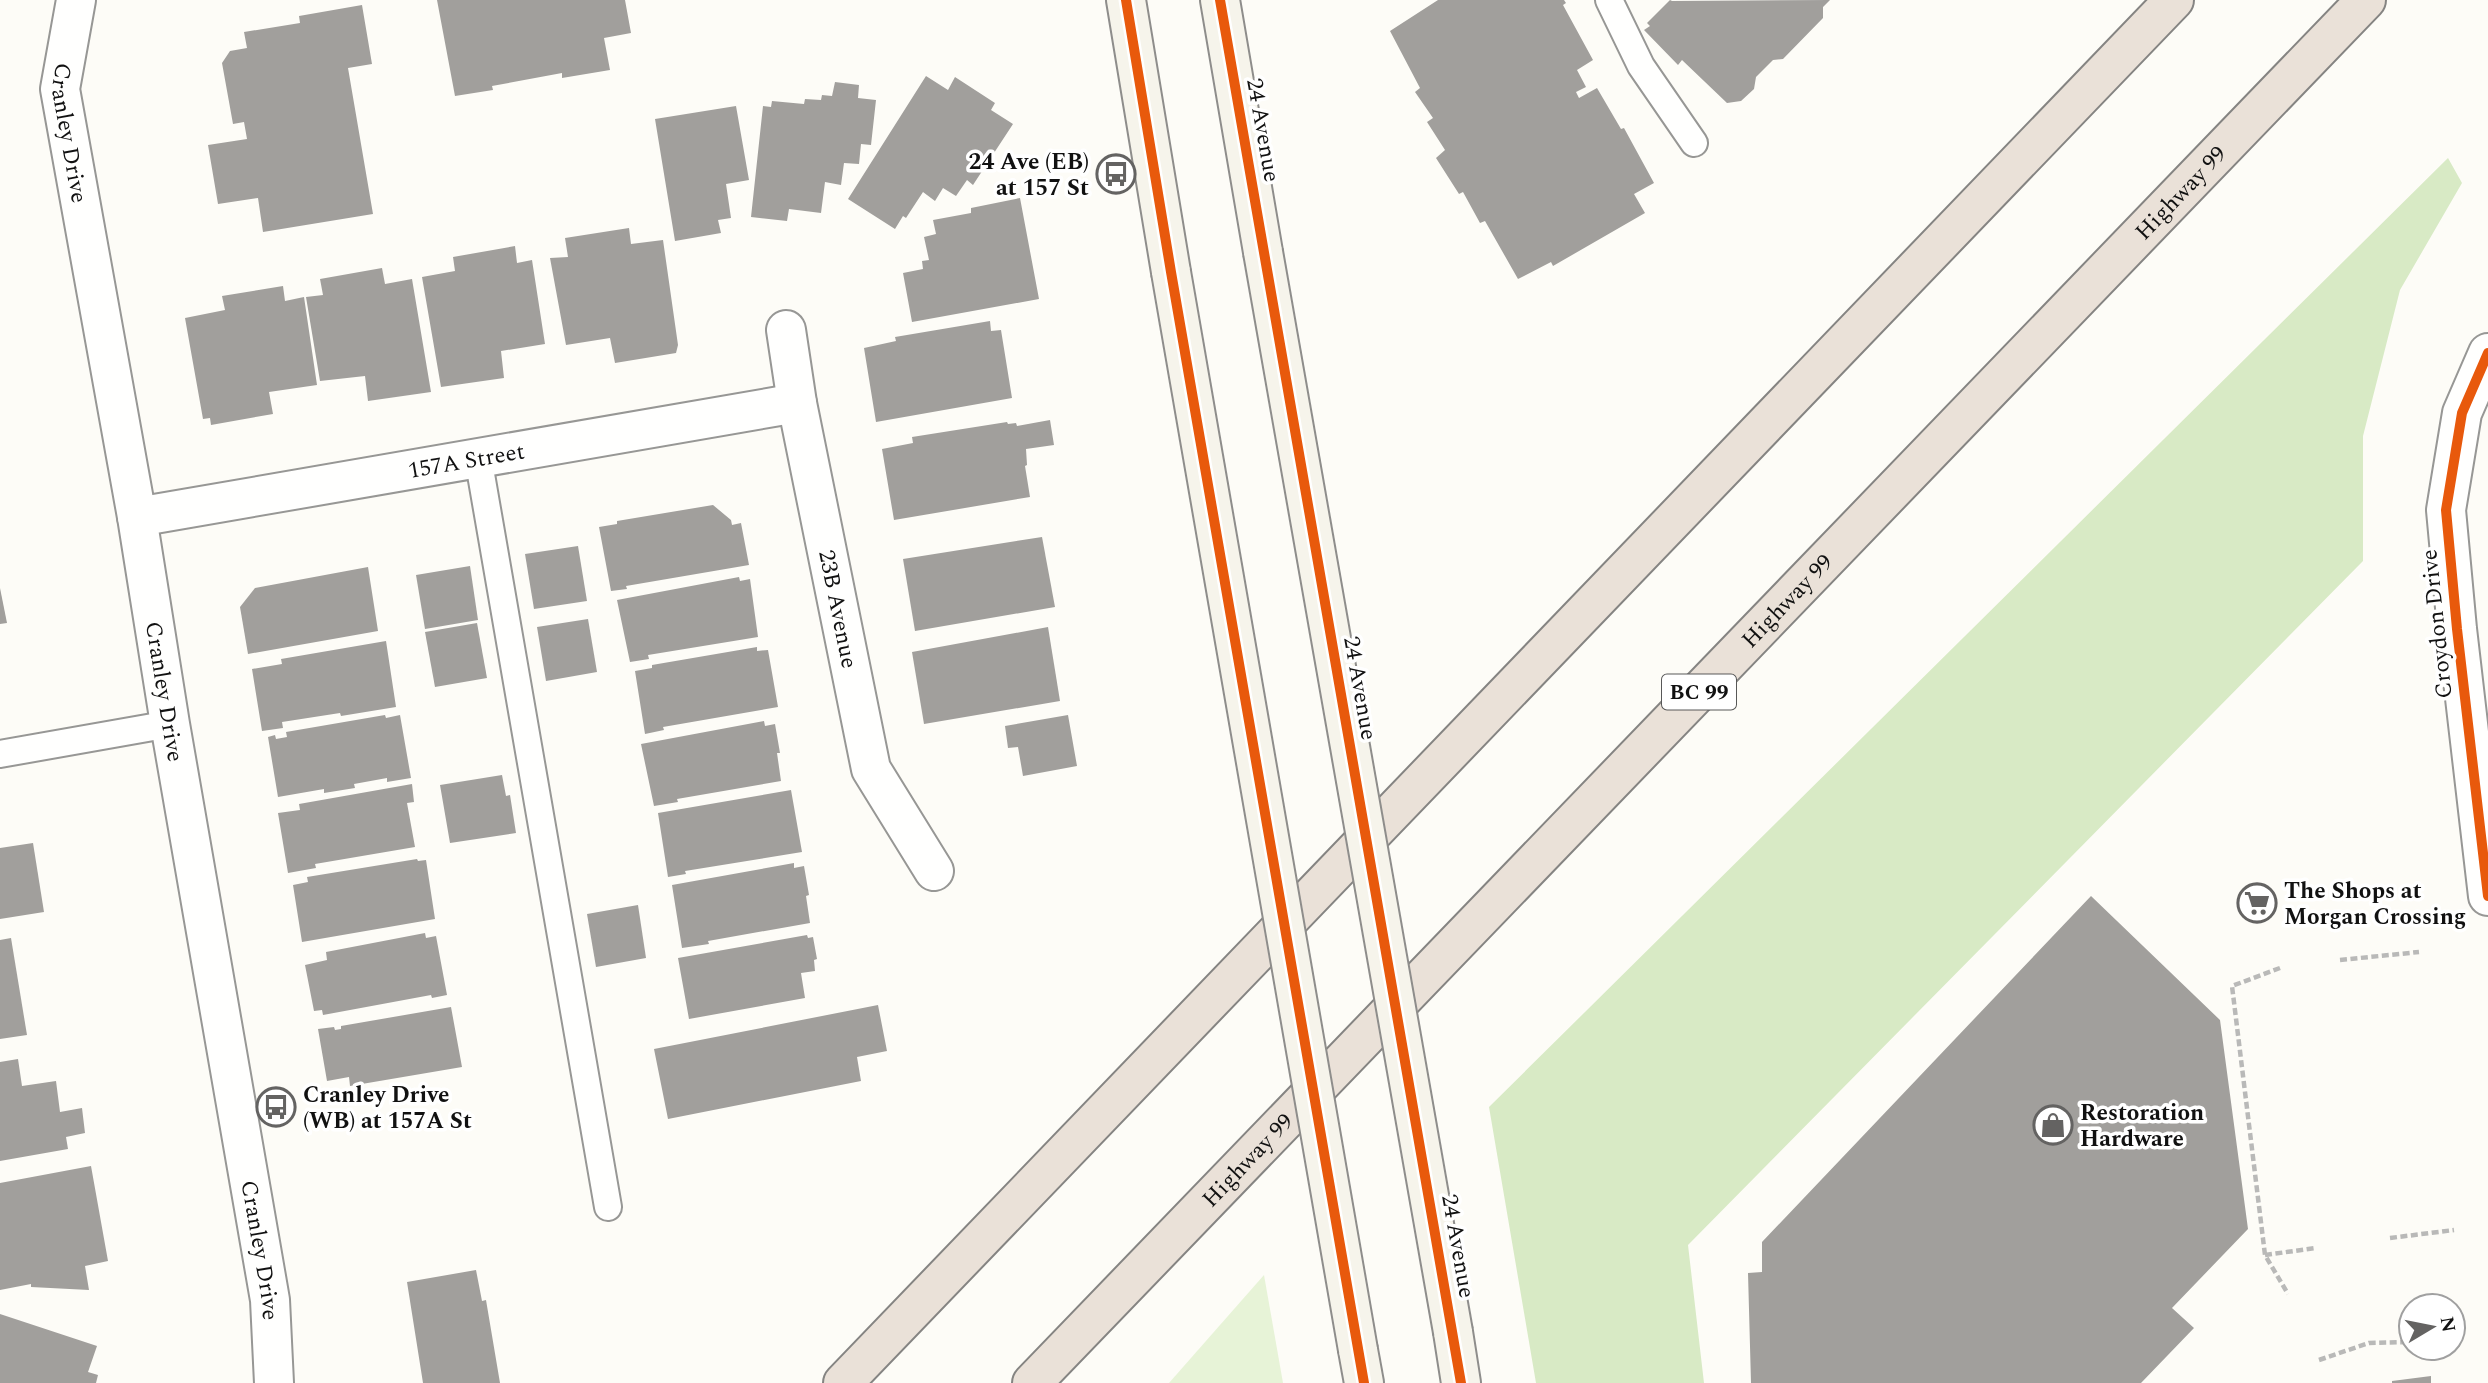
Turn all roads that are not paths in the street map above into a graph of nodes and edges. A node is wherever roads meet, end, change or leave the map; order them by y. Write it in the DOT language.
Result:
graph roads {
  1 [pos="76,0"];
  2 [pos="1126,0"];
  3 [pos="1220,0"];
  4 [pos="1609,0"];
  5 [pos="2174,0"];
  6 [pos="2366,0"];
  7 [pos="1694,143"];
  8 [pos="786,330"];
  9 [pos="2488,353"];
  10 [pos="797,403"];
  11 [pos="478,457"];
  12 [pos="137,517"];
  13 [pos="170,724"];
  14 [pos="0,754"];
  15 [pos="934,871"];
  16 [pos="2488,896"];
  17 [pos="608,1206"];
  18 [pos="1361,1366"];
  19 [pos="274,1383"];
  20 [pos="843,1383"];
  21 [pos="1032,1383"];
  22 [pos="1461,1383"];
  1 -- 12 [label="street, Cranley Drive"];
  2 -- 18 [label="main road, bridge"];
  3 -- 22 [label="main road, 24 Avenue, bridge"];
  4 -- 7 [label="lane"];
  5 -- 20 [label="highway"];
  6 -- 21 [label="highway, Highway 99 / BC 99"];
  8 -- 10 [label="street, 23B Avenue"];
  9 -- 16 [label="street, Croydon Drive"];
  10 -- 11 [label="street, 157A Street"];
  10 -- 15 [label="street, 23B Avenue"];
  11 -- 12 [label="street, 157A Street"];
  11 -- 17 [label="lane"];
  12 -- 13 [label="street, Cranley Drive"];
  13 -- 14 [label="lane"];
  13 -- 19 [label="street, Cranley Drive"];
}
